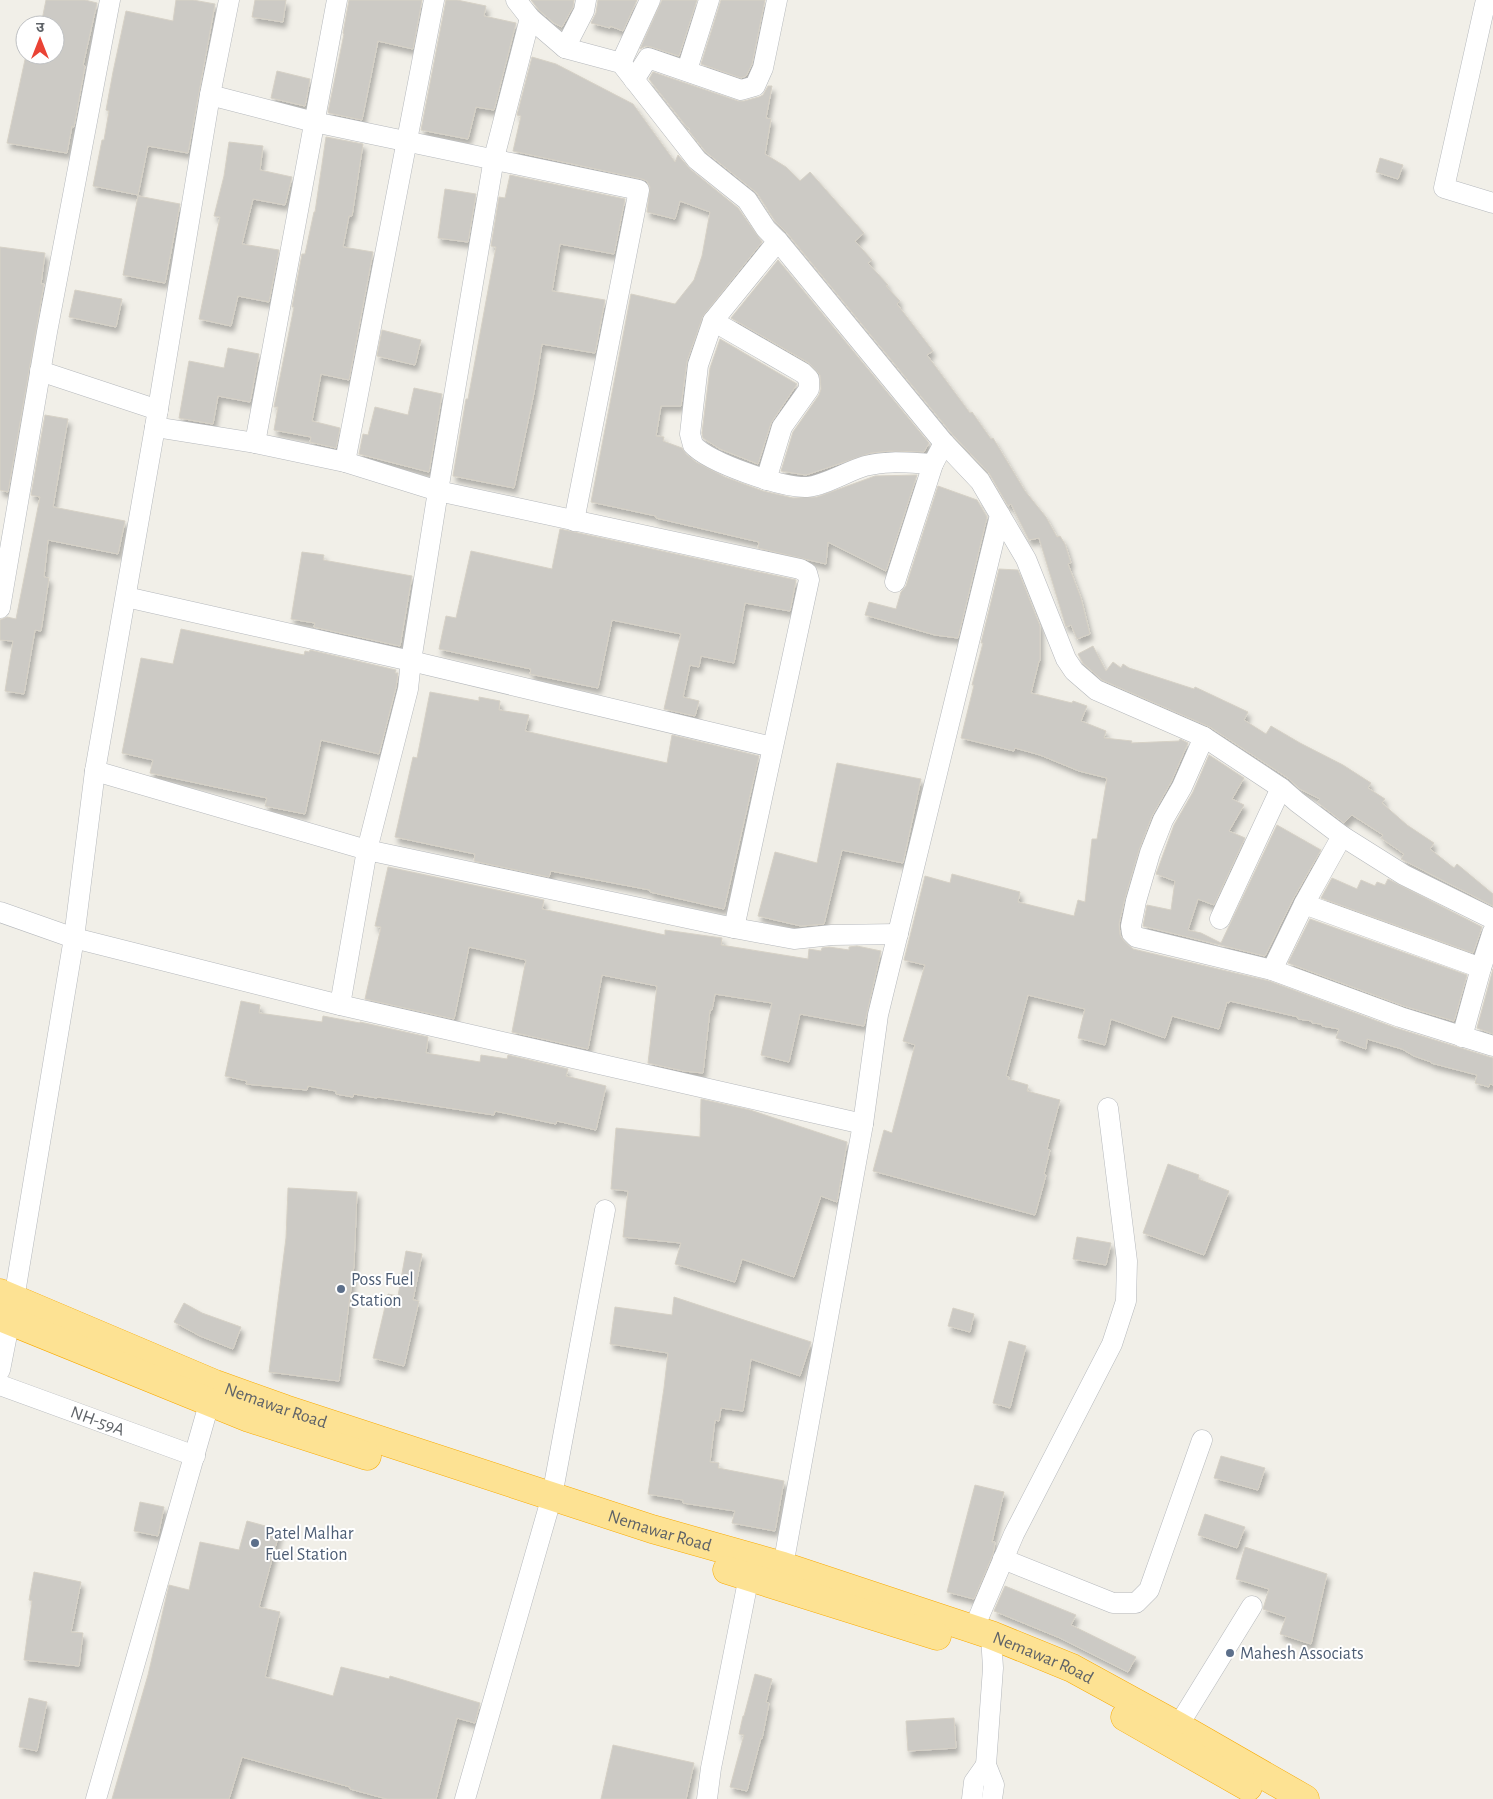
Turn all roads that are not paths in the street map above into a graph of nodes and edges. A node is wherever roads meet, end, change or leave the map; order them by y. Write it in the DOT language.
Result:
graph roads {
  1 [pos="110,0"];
  2 [pos="229,0"];
  3 [pos="337,0"];
  4 [pos="434,0"];
  5 [pos="516,0"];
  6 [pos="586,0"];
  7 [pos="650,0"];
  8 [pos="709,0"];
  9 [pos="777,0"];
  10 [pos="1486,0"];
  11 [pos="530,18"];
  12 [pos="565,48"];
  13 [pos="621,63"];
  14 [pos="687,70"];
  15 [pos="634,80"];
  16 [pos="210,95"];
  17 [pos="314,122"];
  18 [pos="407,140"];
  19 [pos="494,158"];
  20 [pos="1493,203"];
  21 [pos="778,241"];
  22 [pos="713,321"];
  23 [pos="40,371"];
  24 [pos="156,418"];
  25 [pos="255,443"];
  26 [pos="944,443"];
  27 [pos="345,462"];
  28 [pos="933,464"];
  29 [pos="766,480"];
  30 [pos="438,491"];
  31 [pos="1000,514"];
  32 [pos="574,521"];
  33 [pos="895,582"];
  34 [pos="126,597"];
  35 [pos="0,608"];
  36 [pos="411,661"];
  37 [pos="1204,737"];
  38 [pos="772,747"];
  39 [pos="96,771"];
  40 [pos="1281,788"];
  41 [pos="1342,836"];
  42 [pos="366,850"];
  43 [pos="1304,904"];
  44 [pos="0,912"];
  45 [pos="1220,919"];
  46 [pos="1493,919"];
  47 [pos="734,928"];
  48 [pos="1493,931"];
  49 [pos="898,934"];
  50 [pos="74,938"];
  51 [pos="1481,968"];
  52 [pos="1272,970"];
  53 [pos="340,1005"];
  54 [pos="1462,1037"];
  55 [pos="1493,1046"];
  56 [pos="1108,1108"];
  57 [pos="863,1124"];
  58 [pos="605,1210"];
  59 [pos="6,1308"];
  60 [pos="0,1370"];
  61 [pos="0,1385"];
  62 [pos="213,1393"];
  63 [pos="1202,1440"];
  64 [pos="195,1456"];
  65 [pos="549,1504"];
  66 [pos="1004,1559"];
  67 [pos="783,1566"];
  68 [pos="748,1576"];
  69 [pos="1252,1606"];
  70 [pos="986,1638"];
  71 [pos="1178,1726"];
  72 [pos="986,1765"];
  73 [pos="96,1799"];
  74 [pos="465,1799"];
  75 [pos="707,1799"];
  76 [pos="972,1799"];
  77 [pos="992,1799"];
  78 [pos="1269,1799"];
  79 [pos="1305,1799"];
  1 -- 23 [label="street"];
  2 -- 16 [label="street"];
  3 -- 17 [label="street"];
  4 -- 18 [label="street"];
  5 -- 11 [label="street"];
  6 -- 12 [label="street"];
  7 -- 13 [label="street"];
  8 -- 14 [label="street"];
  9 -- 14 [label="street"];
  10 -- 20 [label="street"];
  11 -- 12 [label="street"];
  11 -- 19 [label="street"];
  12 -- 13 [label="street"];
  13 -- 15 [label="street"];
  14 -- 15 [label="street"];
  15 -- 21 [label="street"];
  16 -- 17 [label="street"];
  16 -- 24 [label="street"];
  17 -- 18 [label="street"];
  17 -- 25 [label="street"];
  18 -- 19 [label="street"];
  18 -- 27 [label="street"];
  19 -- 30 [label="street"];
  19 -- 32 [label="street"];
  21 -- 22 [label="street"];
  21 -- 26 [label="street"];
  22 -- 29 [label="street"];
  22 -- 29 [label="street"];
  23 -- 24 [label="street"];
  23 -- 35 [label="street"];
  24 -- 25 [label="street"];
  24 -- 34 [label="street"];
  25 -- 27 [label="street"];
  26 -- 28 [label="street"];
  26 -- 31 [label="street"];
  27 -- 30 [label="street"];
  28 -- 29 [label="street"];
  28 -- 33 [label="street"];
  30 -- 32 [label="street"];
  30 -- 36 [label="street"];
  31 -- 37 [label="street"];
  31 -- 49 [label="street"];
  32 -- 38 [label="street"];
  34 -- 36 [label="street"];
  34 -- 39 [label="street"];
  36 -- 38 [label="street"];
  36 -- 42 [label="street"];
  37 -- 40 [label="street"];
  37 -- 52 [label="street"];
  38 -- 47 [label="street"];
  39 -- 42 [label="street"];
  39 -- 50 [label="street"];
  40 -- 41 [label="street"];
  40 -- 45 [label="street"];
  41 -- 43 [label="street"];
  41 -- 46 [label="street"];
  42 -- 47 [label="street"];
  42 -- 53 [label="street"];
  43 -- 51 [label="street"];
  43 -- 52 [label="street"];
  44 -- 50 [label="street"];
  47 -- 49 [label="street"];
  48 -- 51 [label="street"];
  49 -- 57 [label="street"];
  50 -- 53 [label="street"];
  50 -- 59 [label="street"];
  51 -- 54 [label="street"];
  52 -- 54 [label="street"];
  53 -- 57 [label="street"];
  54 -- 55 [label="street"];
  56 -- 66 [label="street"];
  57 -- 67 [label="street"];
  58 -- 65 [label="street"];
  59 -- 60 [label="street"];
  59 -- 62 [label="highway, Nemawar Road"];
  61 -- 64 [label="street, NH-59A"];
  62 -- 64 [label="street"];
  62 -- 65 [label="highway, Nemawar Road"];
  63 -- 66 [label="street"];
  64 -- 73 [label="street"];
  65 -- 67 [label="highway, Nemawar Road"];
  65 -- 68 [label="highway, Nemawar Road"];
  65 -- 74 [label="street"];
  66 -- 70 [label="street"];
  67 -- 70 [label="highway, Nemawar Road"];
  68 -- 70 [label="highway, Nemawar Road"];
  68 -- 75 [label="street"];
  69 -- 71 [label="street"];
  70 -- 71 [label="highway, Nemawar Road"];
  70 -- 72 [label="street"];
  70 -- 78 [label="highway, Nemawar Road"];
  71 -- 79 [label="highway, Nemawar Road"];
  72 -- 76 [label="street"];
  72 -- 77 [label="street"];
}
